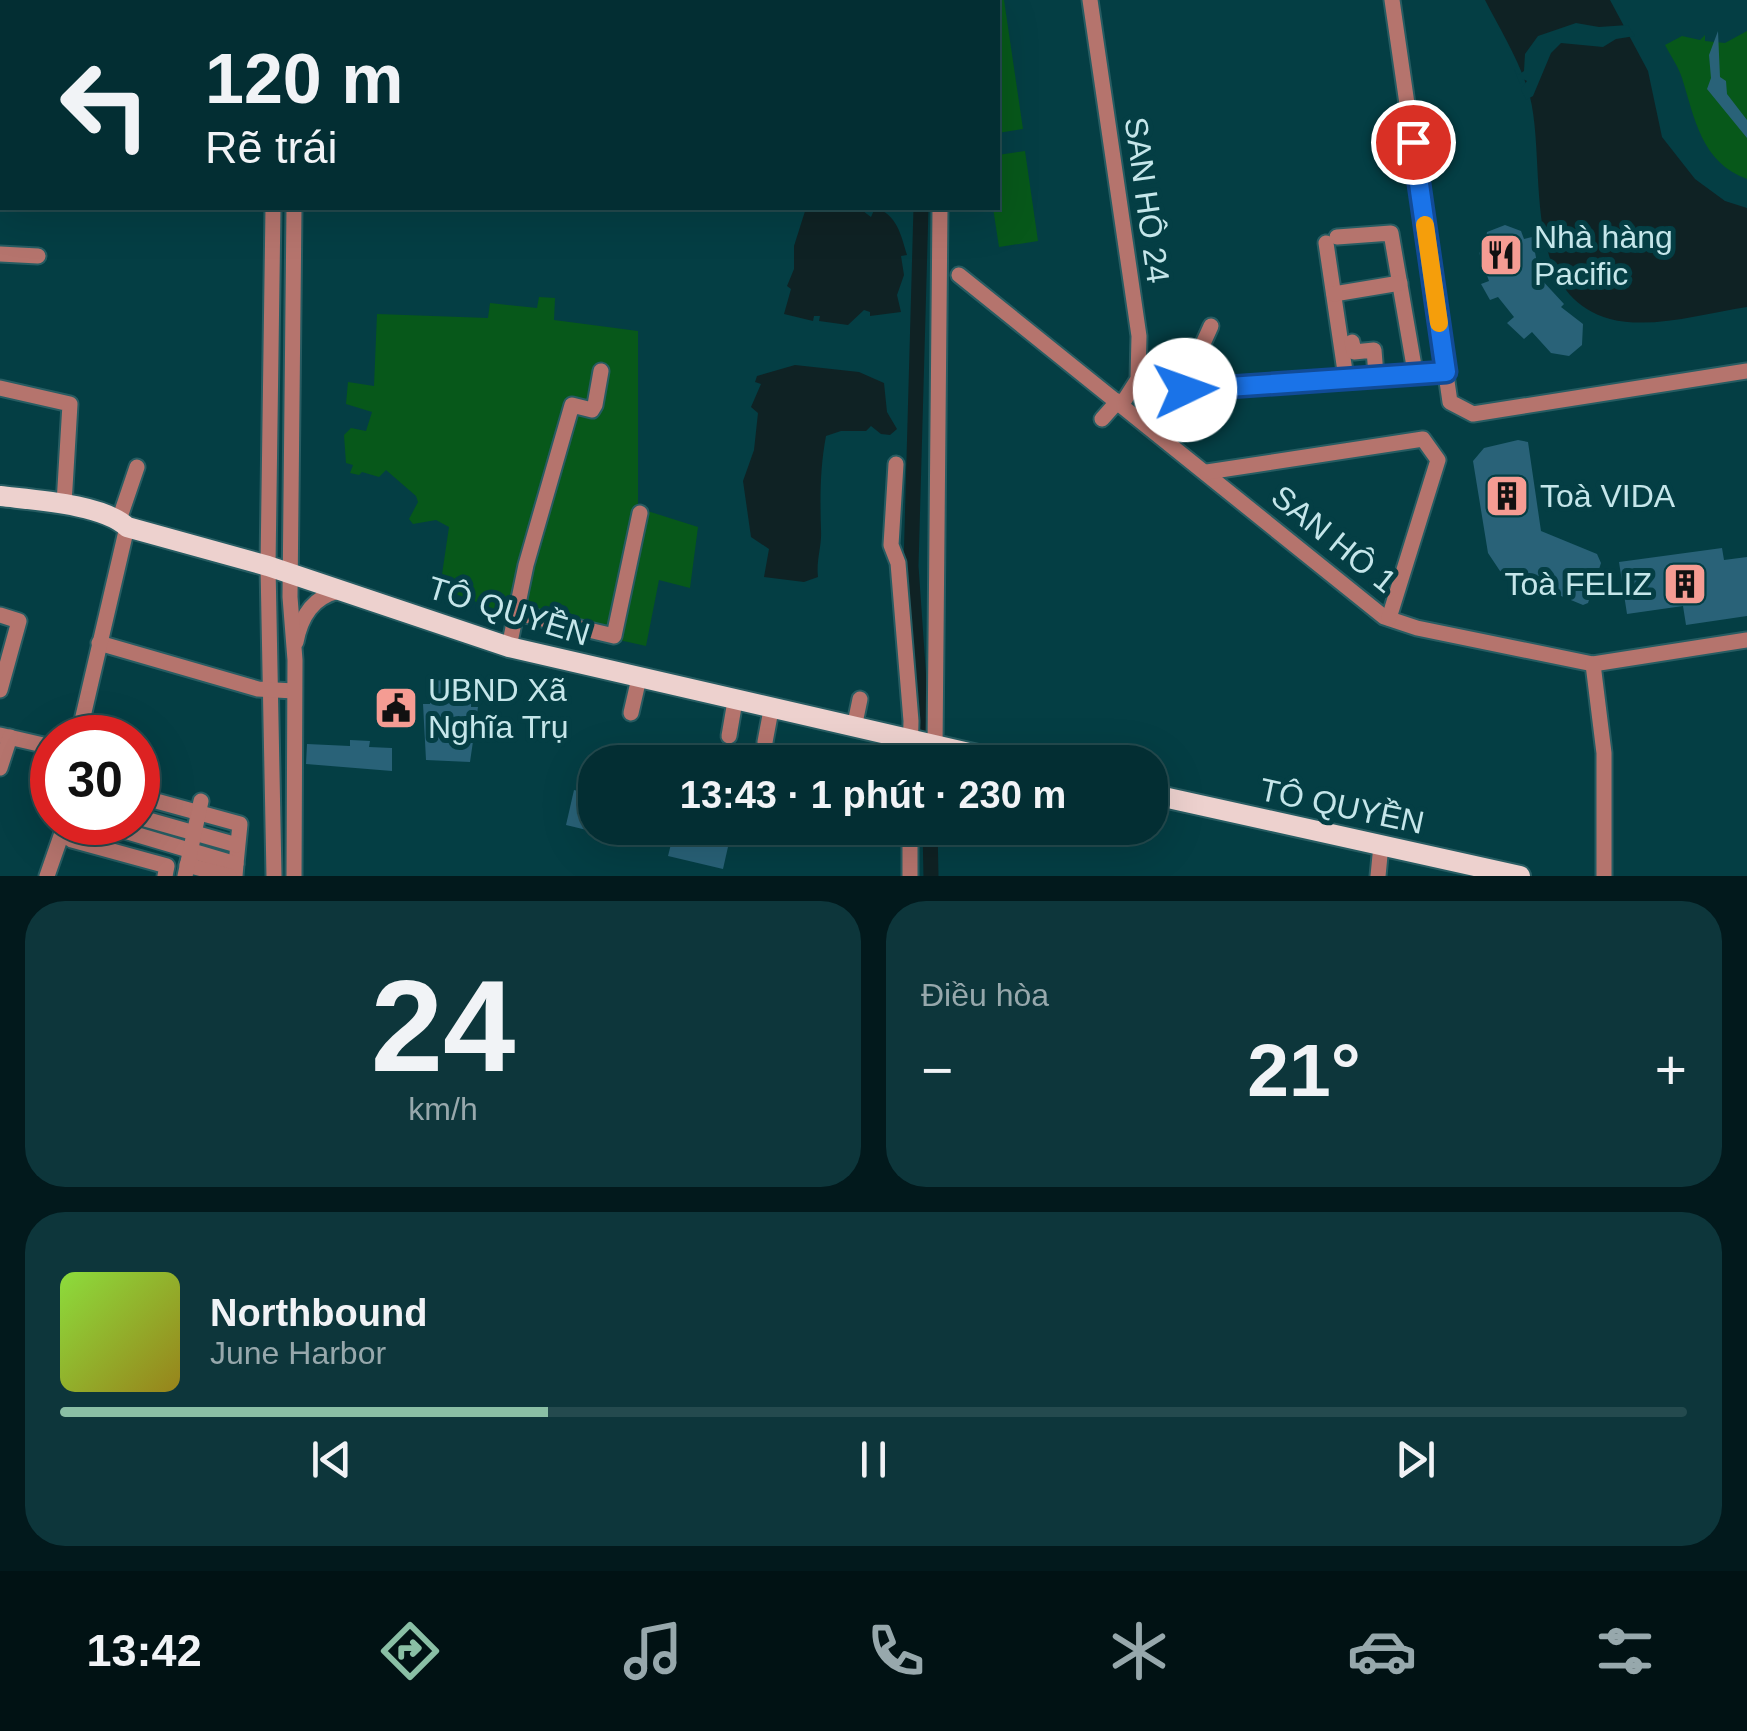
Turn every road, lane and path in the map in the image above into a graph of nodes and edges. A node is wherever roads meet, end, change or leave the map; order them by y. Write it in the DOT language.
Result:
graph roads {
  1 [pos="1090,0"];
  2 [pos="1392,0"];
  3 [pos="272,210"];
  4 [pos="294,210"];
  5 [pos="940,210"];
  6 [pos="0,254"];
  7 [pos="38,256"];
  8 [pos="959,274"];
  9 [pos="1400,283"];
  10 [pos="1334,294"];
  11 [pos="1211,326"];
  12 [pos="1352,342"];
  13 [pos="1197,358"];
  14 [pos="1140,370"];
  15 [pos="600,371"];
  16 [pos="1415,372"];
  17 [pos="1446,372"];
  18 [pos="1747,372"];
  19 [pos="1376,375"];
  20 [pos="1346,378"];
  21 [pos="0,388"];
  22 [pos="1134,388"];
  23 [pos="1208,388"];
  24 [pos="1120,403"];
  25 [pos="1102,420"];
  26 [pos="896,464"];
  27 [pos="137,467"];
  28 [pos="1207,472"];
  29 [pos="0,496"];
  30 [pos="64,504"];
  31 [pos="640,513"];
  32 [pos="123,524"];
  33 [pos="268,566"];
  34 [pos="292,576"];
  35 [pos="346,591"];
  36 [pos="517,613"];
  37 [pos="0,615"];
  38 [pos="1390,618"];
  39 [pos="1747,640"];
  40 [pos="99,643"];
  41 [pos="510,648"];
  42 [pos="294,650"];
  43 [pos="1593,664"];
  44 [pos="639,678"];
  45 [pos="0,690"];
  46 [pos="294,691"];
  47 [pos="270,692"];
  48 [pos="860,699"];
  49 [pos="736,701"];
  50 [pos="771,710"];
  51 [pos="631,713"];
  52 [pos="83,715"];
  53 [pos="854,728"];
  54 [pos="5,736"];
  55 [pos="729,736"];
  56 [pos="30,741"];
  57 [pos="911,741"];
  58 [pos="765,742"];
  59 [pos="911,745"];
  60 [pos="921,745"];
  61 [pos="941,745"];
  62 [pos="0,768"];
  63 [pos="1168,798"];
  64 [pos="160,800"];
  65 [pos="188,806"];
  66 [pos="160,824"];
  67 [pos="171,827"];
  68 [pos="194,833"];
  69 [pos="160,842"];
  70 [pos="166,844"];
  71 [pos="232,844"];
  72 [pos="56,845"];
  73 [pos="87,845"];
  74 [pos="910,845"];
  75 [pos="1382,846"];
  76 [pos="188,864"];
  77 [pos="166,871"];
  78 [pos="227,871"];
  79 [pos="47,876"];
  80 [pos="274,876"];
  81 [pos="294,876"];
  82 [pos="910,876"];
  83 [pos="1378,876"];
  84 [pos="1520,876"];
  85 [pos="1604,876"];
  1 -- 14 [label="street, SAN HÔ 24"];
  2 -- 17 [label="street"];
  3 -- 33 [label="street"];
  4 -- 34 [label="street"];
  5 -- 61 [label="street"];
  6 -- 7 [label="street"];
  8 -- 24 [label="street, SAN HÔ 1"];
  9 -- 10 [label="street"];
  9 -- 10 [label="street"];
  9 -- 16 [label="street"];
  10 -- 20 [label="street"];
  11 -- 13 [label="street"];
  12 -- 19 [label="street"];
  13 -- 14 [label="street"];
  13 -- 23 [label="street"];
  14 -- 22 [label="street, SAN HÔ 24"];
  15 -- 36 [label="street"];
  16 -- 17 [label="street"];
  16 -- 19 [label="street"];
  17 -- 18 [label="street"];
  19 -- 20 [label="street"];
  20 -- 23 [label="street"];
  21 -- 30 [label="street"];
  22 -- 23 [label="street"];
  22 -- 24 [label="street, SAN HÔ 24"];
  24 -- 25 [label="street, SAN HÔ 24"];
  24 -- 28 [label="street, SAN HÔ 1"];
  26 -- 57 [label="street"];
  27 -- 32 [label="street"];
  28 -- 38 [label="street, SAN HÔ 1"];
  28 -- 38 [label="street"];
  29 -- 30 [label="main road, TÔ QUYỀN"];
  30 -- 32 [label="main road, TÔ QUYỀN"];
  31 -- 36 [label="street"];
  32 -- 33 [label="main road, TÔ QUYỀN"];
  32 -- 40 [label="street"];
  33 -- 34 [label="main road, TÔ QUYỀN"];
  33 -- 47 [label="street"];
  34 -- 35 [label="main road, TÔ QUYỀN"];
  34 -- 42 [label="street"];
  35 -- 41 [label="main road, TÔ QUYỀN"];
  35 -- 42 [label="street"];
  36 -- 41 [label="street"];
  37 -- 45 [label="street"];
  38 -- 43 [label="street, SAN HÔ 1"];
  39 -- 43 [label="street, SAN HÔ 1"];
  40 -- 47 [label="street"];
  40 -- 52 [label="street"];
  41 -- 44 [label="main road, TÔ QUYỀN"];
  42 -- 46 [label="street"];
  43 -- 85 [label="street"];
  44 -- 49 [label="main road, TÔ QUYỀN"];
  44 -- 51 [label="street"];
  46 -- 47 [label="street"];
  46 -- 81 [label="street"];
  47 -- 80 [label="street"];
  48 -- 53 [label="street"];
  49 -- 50 [label="main road, TÔ QUYỀN"];
  49 -- 55 [label="street"];
  50 -- 53 [label="main road, TÔ QUYỀN"];
  50 -- 58 [label="street"];
  53 -- 57 [label="main road, TÔ QUYỀN"];
  54 -- 56 [label="street"];
  54 -- 62 [label="street"];
  57 -- 59 [label="street"];
  57 -- 60 [label="main road, TÔ QUYỀN"];
  63 -- 75 [label="main road, TÔ QUYỀN"];
  64 -- 65 [label="street"];
  65 -- 67 [label="street"];
  65 -- 68 [label="street"];
  65 -- 71 [label="street"];
  66 -- 67 [label="street"];
  67 -- 68 [label="street"];
  67 -- 70 [label="street"];
  68 -- 71 [label="street"];
  68 -- 76 [label="street"];
  69 -- 70 [label="street"];
  70 -- 76 [label="street"];
  70 -- 77 [label="street"];
  71 -- 78 [label="street"];
  72 -- 79 [label="street"];
  73 -- 77 [label="street"];
  74 -- 82 [label="street"];
  75 -- 83 [label="street"];
  75 -- 84 [label="main road, TÔ QUYỀN"];
  76 -- 78 [label="street"];
}
